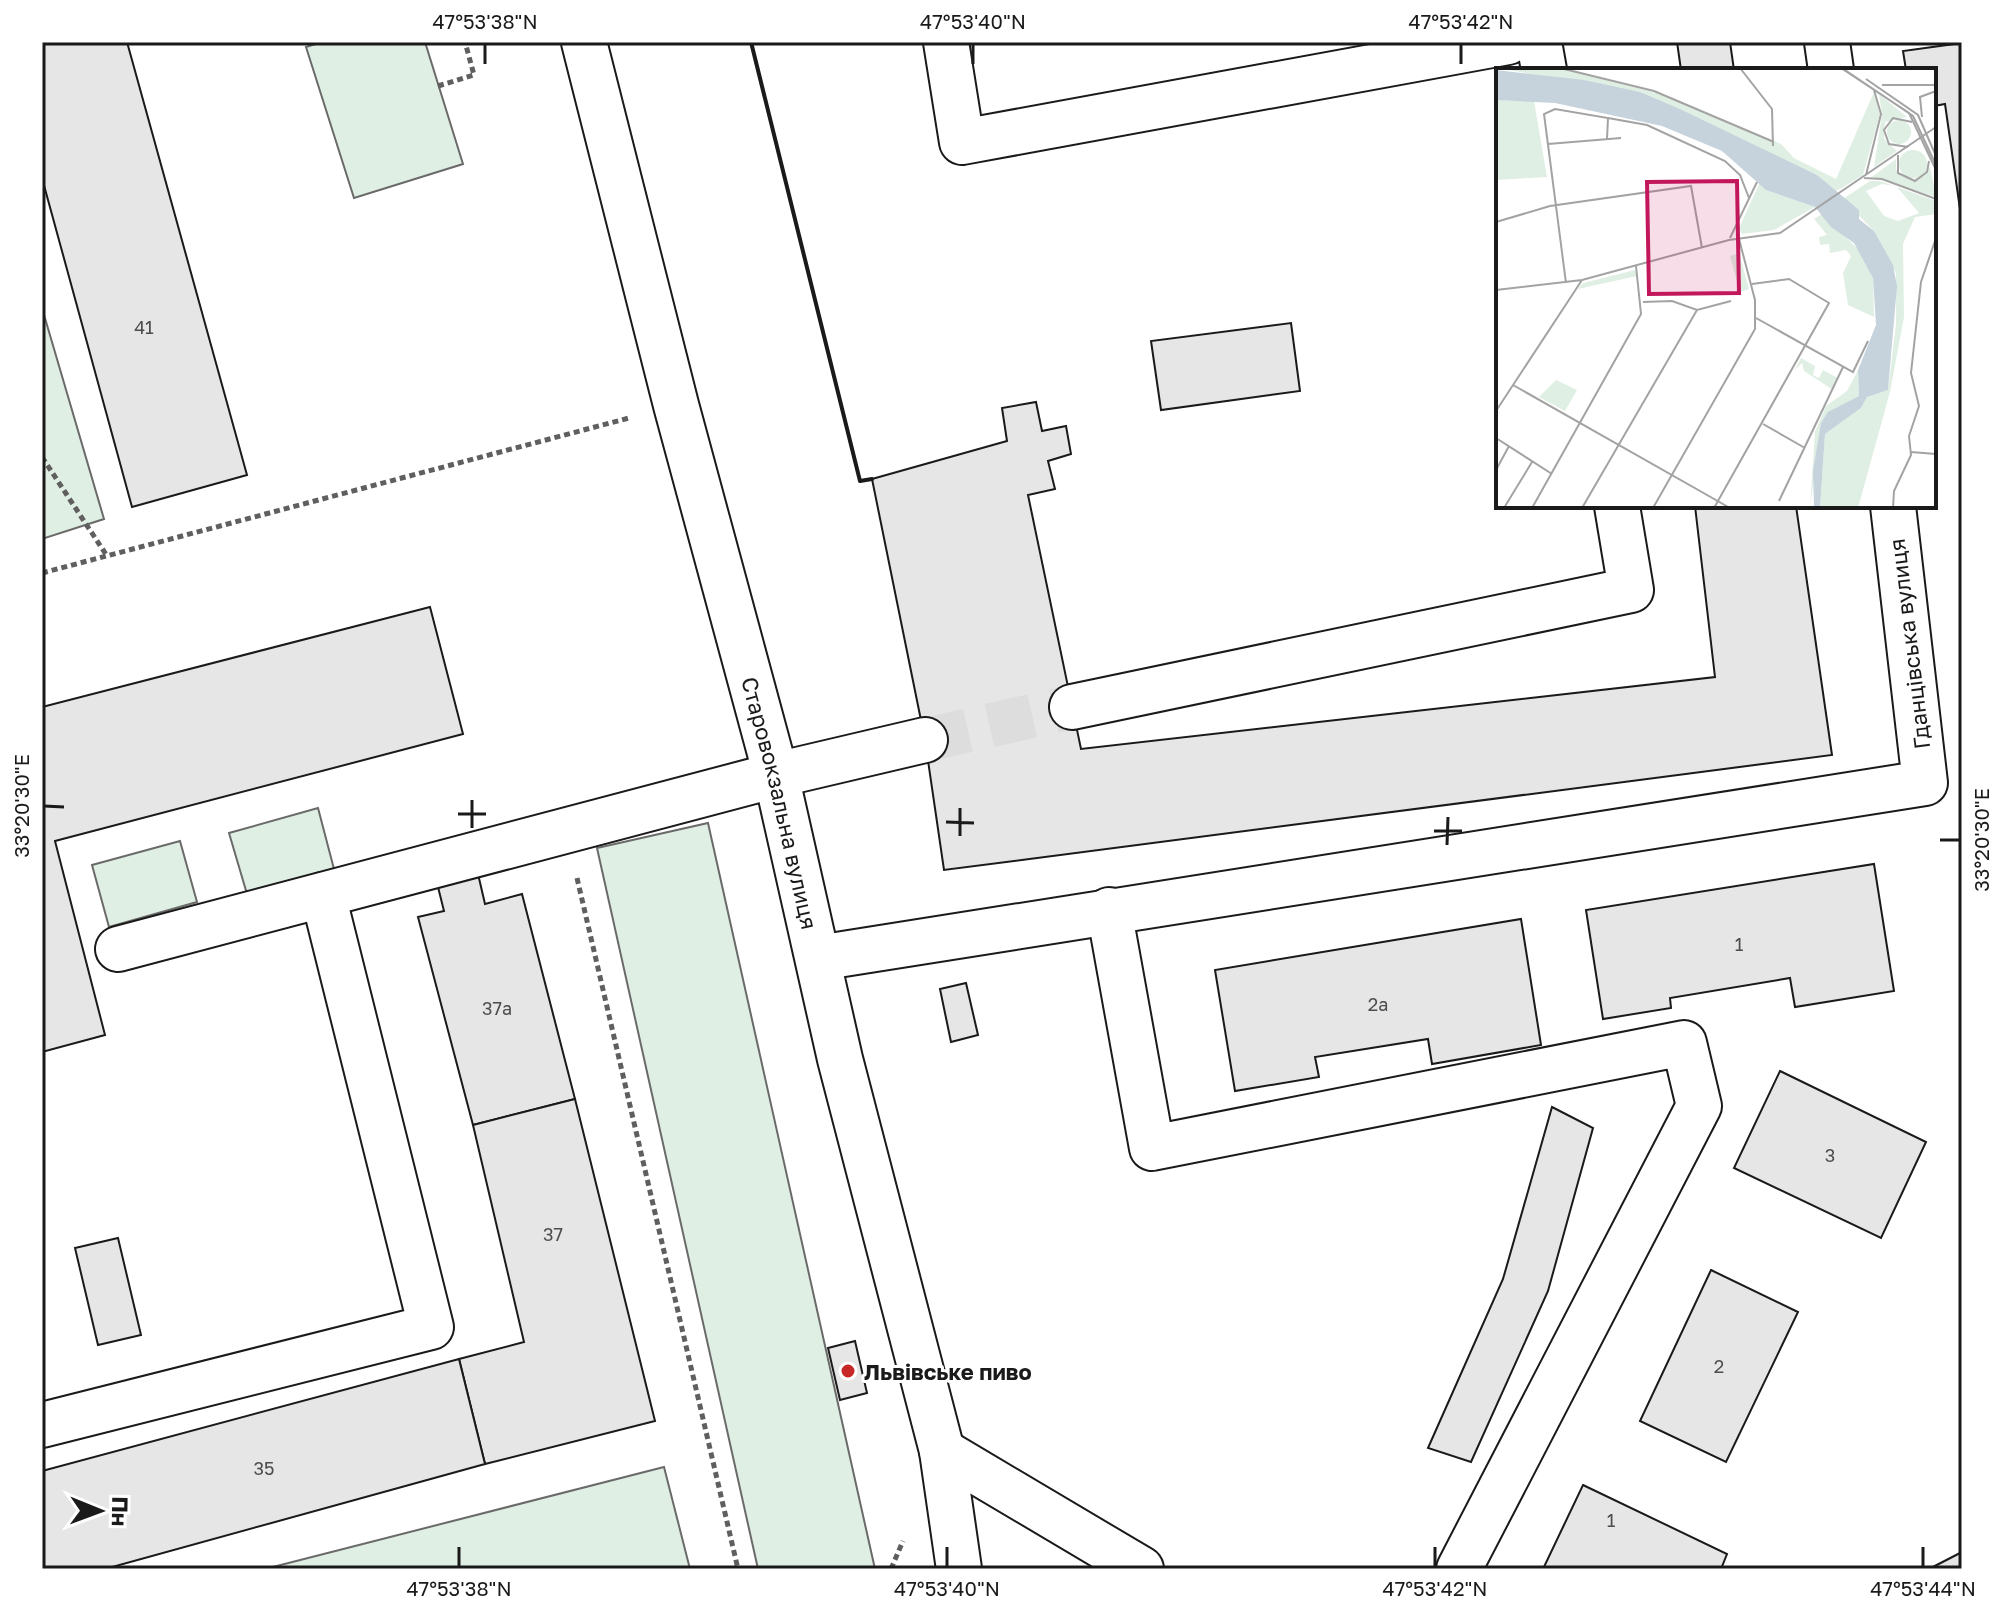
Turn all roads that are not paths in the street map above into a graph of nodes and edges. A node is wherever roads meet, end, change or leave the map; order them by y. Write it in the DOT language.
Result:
graph roads {
  1 [pos="584,42"];
  2 [pos="946,42"];
  3 [pos="1508,42"];
  4 [pos="1539,42"];
  5 [pos="1827,42"];
  6 [pos="1544,68"];
  7 [pos="1831,68"];
  8 [pos="1617,508"];
  9 [pos="1893,508"];
  10 [pos="1072,707"];
  11 [pos="925,740"];
  12 [pos="776,775"];
  13 [pos="323,895"];
  14 [pos="1109,910"];
  15 [pos="118,949"];
  16 [pos="818,958"];
  17 [pos="42,1425"];
  18 [pos="942,1451"];
  19 [pos="959,1569"];
  20 [pos="1141,1569"];
  21 [pos="1459,1569"];
  1 -- 12 [label="street, Старовокзальна вулиця"];
  2 -- 3 [label="street"];
  4 -- 6 [label="street"];
  5 -- 7 [label="street"];
  8 -- 10 [label="street"];
  9 -- 14 [label="street, Гданцівська вулиця"];
  11 -- 12 [label="street"];
  12 -- 13 [label="street"];
  12 -- 16 [label="street, Старовокзальна вулиця"];
  13 -- 15 [label="street"];
  13 -- 17 [label="street"];
  14 -- 16 [label="street"];
  14 -- 21 [label="street"];
  16 -- 18 [label="street, Старовокзальна вулиця"];
  18 -- 19 [label="street, Старовокзальна вулиця"];
  18 -- 20 [label="street"];
}
